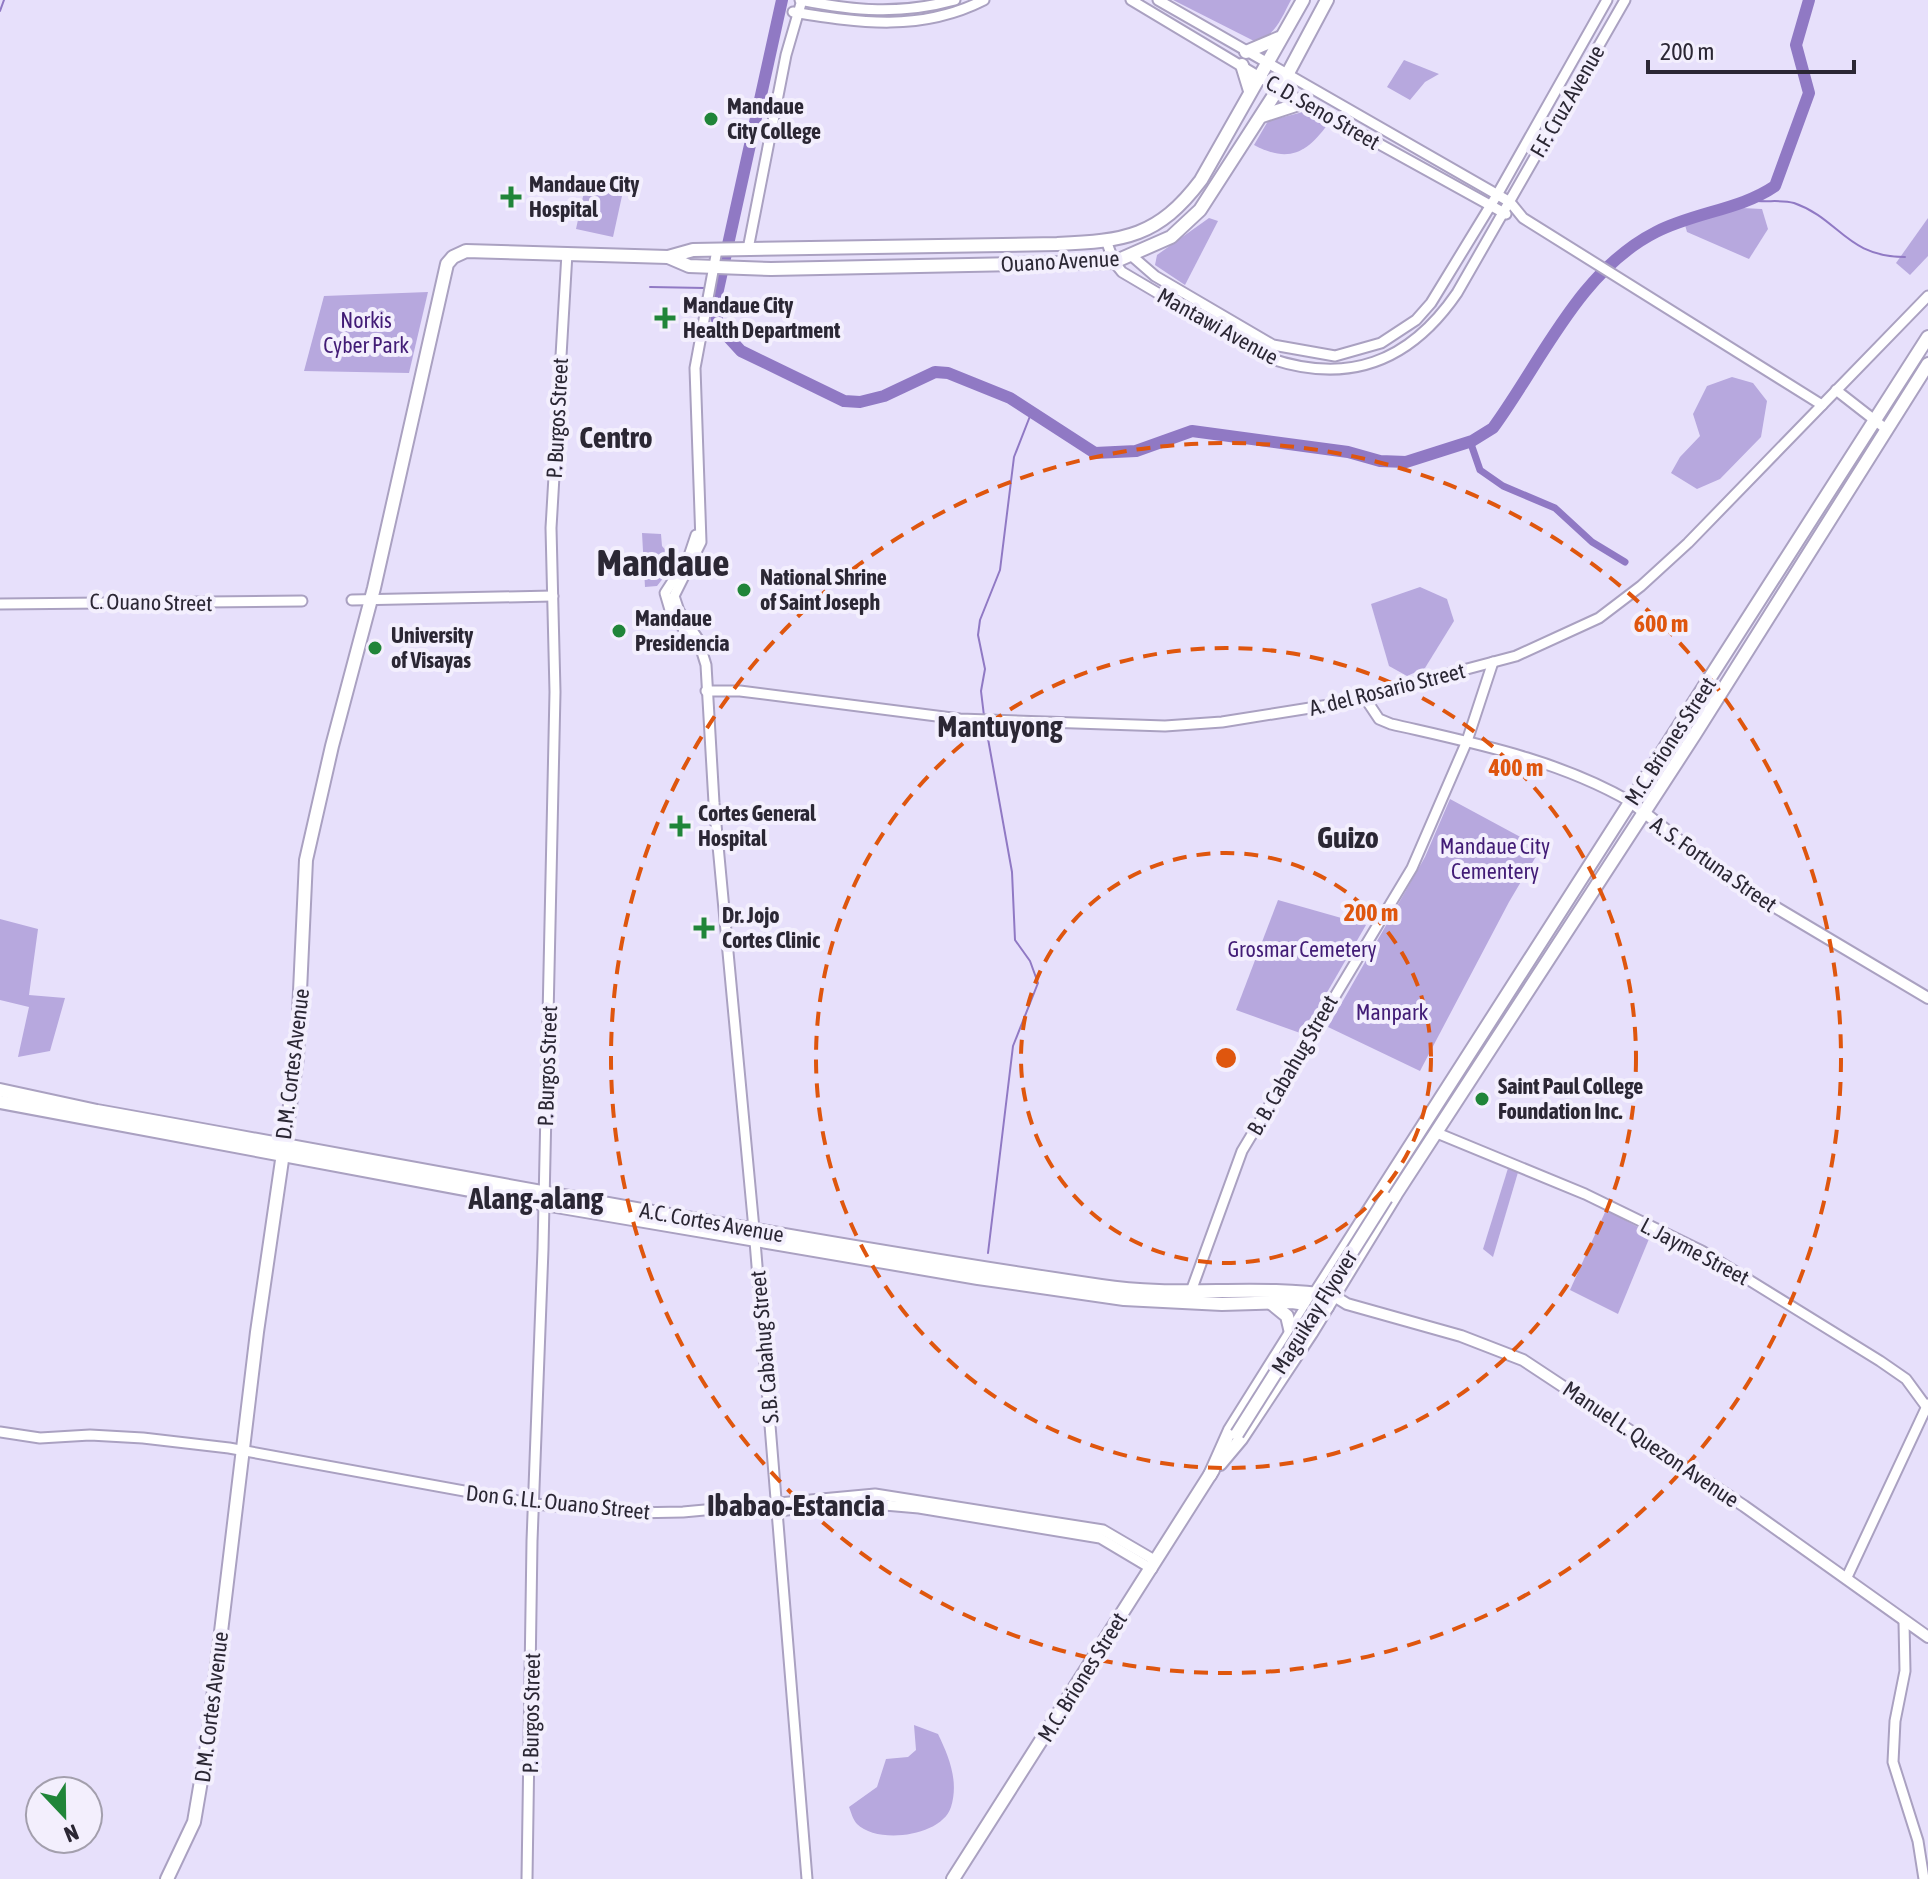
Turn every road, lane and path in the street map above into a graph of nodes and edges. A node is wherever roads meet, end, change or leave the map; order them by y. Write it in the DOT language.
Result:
graph roads {
  1 [pos="799,0"];
  2 [pos="955,0"];
  3 [pos="984,0"];
  4 [pos="1131,0"];
  5 [pos="1158,0"];
  6 [pos="1303,0"];
  7 [pos="1327,0"];
  8 [pos="1607,0"];
  9 [pos="1625,0"];
  10 [pos="796,15"];
  11 [pos="1282,36"];
  12 [pos="1246,52"];
  13 [pos="1266,63"];
  14 [pos="1242,65"];
  15 [pos="1258,75"];
  16 [pos="1287,75"];
  17 [pos="1278,88"];
  18 [pos="1250,91"];
  19 [pos="1305,102"];
  20 [pos="1262,116"];
  21 [pos="1417,149"];
  22 [pos="1409,161"];
  23 [pos="1497,195"];
  24 [pos="1510,202"];
  25 [pos="1489,207"];
  26 [pos="1503,214"];
  27 [pos="1518,214"];
  28 [pos="1107,243"];
  29 [pos="726,250"];
  30 [pos="567,253"];
  31 [pos="1132,256"];
  32 [pos="668,257"];
  33 [pos="1114,262"];
  34 [pos="715,271"];
  35 [pos="1928,296"];
  36 [pos="1928,337"];
  37 [pos="1928,364"];
  38 [pos="1836,390"];
  39 [pos="1822,405"];
  40 [pos="1874,419"];
  41 [pos="1886,429"];
  42 [pos="553,596"];
  43 [pos="352,600"];
  44 [pos="370,600"];
  45 [pos="302,601"];
  46 [pos="0,604"];
  47 [pos="1493,662"];
  48 [pos="706,691"];
  49 [pos="1365,698"];
  50 [pos="1467,741"];
  51 [pos="1631,802"];
  52 [pos="1642,812"];
  53 [pos="1928,998"];
  54 [pos="0,1090"];
  55 [pos="0,1102"];
  56 [pos="96,1117"];
  57 [pos="1437,1133"];
  58 [pos="1411,1146"];
  59 [pos="282,1150"];
  60 [pos="1423,1155"];
  61 [pos="1389,1194"];
  62 [pos="543,1197"];
  63 [pos="755,1235"];
  64 [pos="1328,1274"];
  65 [pos="1343,1280"];
  66 [pos="1292,1291"];
  67 [pos="1189,1297"];
  68 [pos="1313,1298"];
  69 [pos="1268,1302"];
  70 [pos="1330,1302"];
  71 [pos="1291,1333"];
  72 [pos="1928,1407"];
  73 [pos="0,1432"];
  74 [pos="1237,1434"];
  75 [pos="242,1450"];
  76 [pos="1210,1475"];
  77 [pos="535,1504"];
  78 [pos="778,1507"];
  79 [pos="1154,1565"];
  80 [pos="1847,1577"];
  81 [pos="1904,1622"];
  82 [pos="1928,1637"];
  83 [pos="167,1879"];
  84 [pos="527,1879"];
  85 [pos="807,1879"];
  86 [pos="953,1879"];
  87 [pos="1924,1879"];
  1 -- 2 [label="street"];
  1 -- 10 [label="street, S.B. Cabahug Street"];
  3 -- 10 [label="street"];
  4 -- 14 [label="street, C. D. Seno Street"];
  5 -- 12 [label="street, C. D. Seno Street"];
  6 -- 11 [label="main road, Ouano Avenue"];
  7 -- 16 [label="main road, Ouano Avenue"];
  8 -- 23 [label="street, F.F. Cruz Avenue"];
  9 -- 24 [label="street, F.F. Cruz Avenue"];
  10 -- 29 [label="street, S.B. Cabahug Street"];
  11 -- 12 [label="main road"];
  11 -- 13 [label="main road, Ouano Avenue"];
  12 -- 13 [label="street, C. D. Seno Street"];
  13 -- 15 [label="main road, Ouano Avenue"];
  13 -- 16 [label="street, C. D. Seno Street"];
  14 -- 15 [label="street, C. D. Seno Street"];
  14 -- 18 [label="main road"];
  15 -- 17 [label="street, C. D. Seno Street"];
  15 -- 18 [label="main road, Ouano Avenue"];
  16 -- 17 [label="main road, Ouano Avenue"];
  16 -- 21 [label="street, C. D. Seno Street"];
  17 -- 19 [label="street, C. D. Seno Street"];
  17 -- 20 [label="main road, Ouano Avenue"];
  18 -- 28 [label="main road, Ouano Avenue"];
  19 -- 20 [label="main road"];
  19 -- 22 [label="street, C. D. Seno Street"];
  20 -- 31 [label="main road, Ouano Avenue"];
  21 -- 22 [label="street"];
  21 -- 23 [label="street, C. D. Seno Street"];
  22 -- 25 [label="street, C. D. Seno Street"];
  23 -- 24 [label="street, C. D. Seno Street"];
  23 -- 25 [label="street, Mantawi Avenue"];
  24 -- 26 [label="street, Mantawi Avenue"];
  24 -- 27 [label="street, C. D. Seno Street"];
  25 -- 26 [label="street, C. D. Seno Street"];
  25 -- 31 [label="street, Mantawi Avenue"];
  26 -- 27 [label="street, C. D. Seno Street"];
  26 -- 33 [label="street, Mantawi Avenue"];
  27 -- 39 [label="street, C. D. Seno Street"];
  28 -- 29 [label="main road, Ouano Avenue"];
  28 -- 33 [label="street"];
  29 -- 32 [label="main road, Ouano Avenue"];
  29 -- 34 [label="street, S.B. Cabahug Street"];
  30 -- 32 [label="main road"];
  30 -- 42 [label="street, P. Burgos Street"];
  30 -- 44 [label="main road, D.M. Cortes Avenue"];
  31 -- 33 [label="main road, Ouano Avenue"];
  32 -- 34 [label="main road, Ouano Avenue"];
  33 -- 34 [label="main road, Ouano Avenue"];
  34 -- 48 [label="street, S.B. Cabahug Street"];
  35 -- 38 [label="street, A. del Rosario Street"];
  36 -- 40 [label="main road, M.C. Briones Street"];
  37 -- 41 [label="main road, M.C. Briones Street"];
  38 -- 39 [label="street, A. del Rosario Street"];
  38 -- 40 [label="street"];
  39 -- 47 [label="street, A. del Rosario Street"];
  40 -- 41 [label="street"];
  40 -- 51 [label="main road, M.C. Briones Street"];
  41 -- 52 [label="main road, M.C. Briones Street"];
  42 -- 44 [label="street"];
  42 -- 62 [label="street, P. Burgos Street"];
  43 -- 44 [label="street"];
  44 -- 59 [label="main road, D.M. Cortes Avenue"];
  45 -- 46 [label="street, C. Ouano Street"];
  47 -- 49 [label="street, A. del Rosario Street"];
  47 -- 50 [label="street, B. B. Cabahug Street"];
  48 -- 49 [label="street, A. del Rosario Street"];
  48 -- 63 [label="street, S.B. Cabahug Street"];
  49 -- 50 [label="street, A. S. Fortuna Street"];
  50 -- 51 [label="street, A. S. Fortuna Street"];
  50 -- 67 [label="street, B. B. Cabahug Street"];
  51 -- 52 [label="main road, A. S. Fortuna Street"];
  51 -- 58 [label="main road, M.C. Briones Street"];
  52 -- 53 [label="main road, A. S. Fortuna Street"];
  52 -- 57 [label="main road, M.C. Briones Street"];
  54 -- 56 [label="main road, A.C. Cortes Avenue"];
  55 -- 56 [label="main road, A.C. Cortes Avenue"];
  56 -- 59 [label="main road, A.C. Cortes Avenue"];
  57 -- 60 [label="main road, M.C. Briones Street"];
  57 -- 72 [label="street, L. Jayme Street"];
  58 -- 61 [label="main road, M.C. Briones Street"];
  58 -- 64 [label="main road, M.C. Briones Street"];
  59 -- 62 [label="main road, A.C. Cortes Avenue"];
  59 -- 75 [label="main road, D.M. Cortes Avenue"];
  60 -- 61 [label="main road, M.C. Briones Street"];
  60 -- 65 [label="main road, M.C. Briones Street"];
  61 -- 74 [label="main road, Maguikay Flyover, bridge"];
  62 -- 63 [label="main road, A.C. Cortes Avenue"];
  62 -- 77 [label="street, P. Burgos Street"];
  63 -- 67 [label="main road, A.C. Cortes Avenue"];
  63 -- 78 [label="street, S.B. Cabahug Street"];
  64 -- 65 [label="main road"];
  64 -- 66 [label="main road"];
  64 -- 68 [label="main road, M.C. Briones Street"];
  65 -- 70 [label="main road, M.C. Briones Street"];
  66 -- 67 [label="main road, A.C. Cortes Avenue"];
  66 -- 68 [label="main road, A.C. Cortes Avenue"];
  67 -- 69 [label="main road, A.C. Cortes Avenue"];
  68 -- 69 [label="main road, A.C. Cortes Avenue"];
  68 -- 70 [label="main road, A.C. Cortes Avenue"];
  68 -- 71 [label="main road, M.C. Briones Street"];
  69 -- 71 [label="main road"];
  70 -- 76 [label="main road, M.C. Briones Street"];
  70 -- 80 [label="main road, Manuel L. Quezon Avenue"];
  71 -- 76 [label="main road, M.C. Briones Street"];
  72 -- 80 [label="street"];
  73 -- 75 [label="street, Don G. LL. Ouano Street"];
  74 -- 76 [label="main road, M.C. Briones Street"];
  75 -- 77 [label="street, Don G. LL. Ouano Street"];
  75 -- 83 [label="main road, D.M. Cortes Avenue"];
  76 -- 79 [label="main road, M.C. Briones Street"];
  77 -- 78 [label="street, Don G. LL. Ouano Street"];
  77 -- 84 [label="street, P. Burgos Street"];
  78 -- 79 [label="street, Don G. LL. Ouano Street"];
  78 -- 85 [label="street, S.B. Cabahug Street"];
  79 -- 86 [label="main road, M.C. Briones Street"];
  80 -- 81 [label="main road, Manuel L. Quezon Avenue"];
  81 -- 82 [label="main road, Manuel L. Quezon Avenue"];
  81 -- 87 [label="street"];
}
